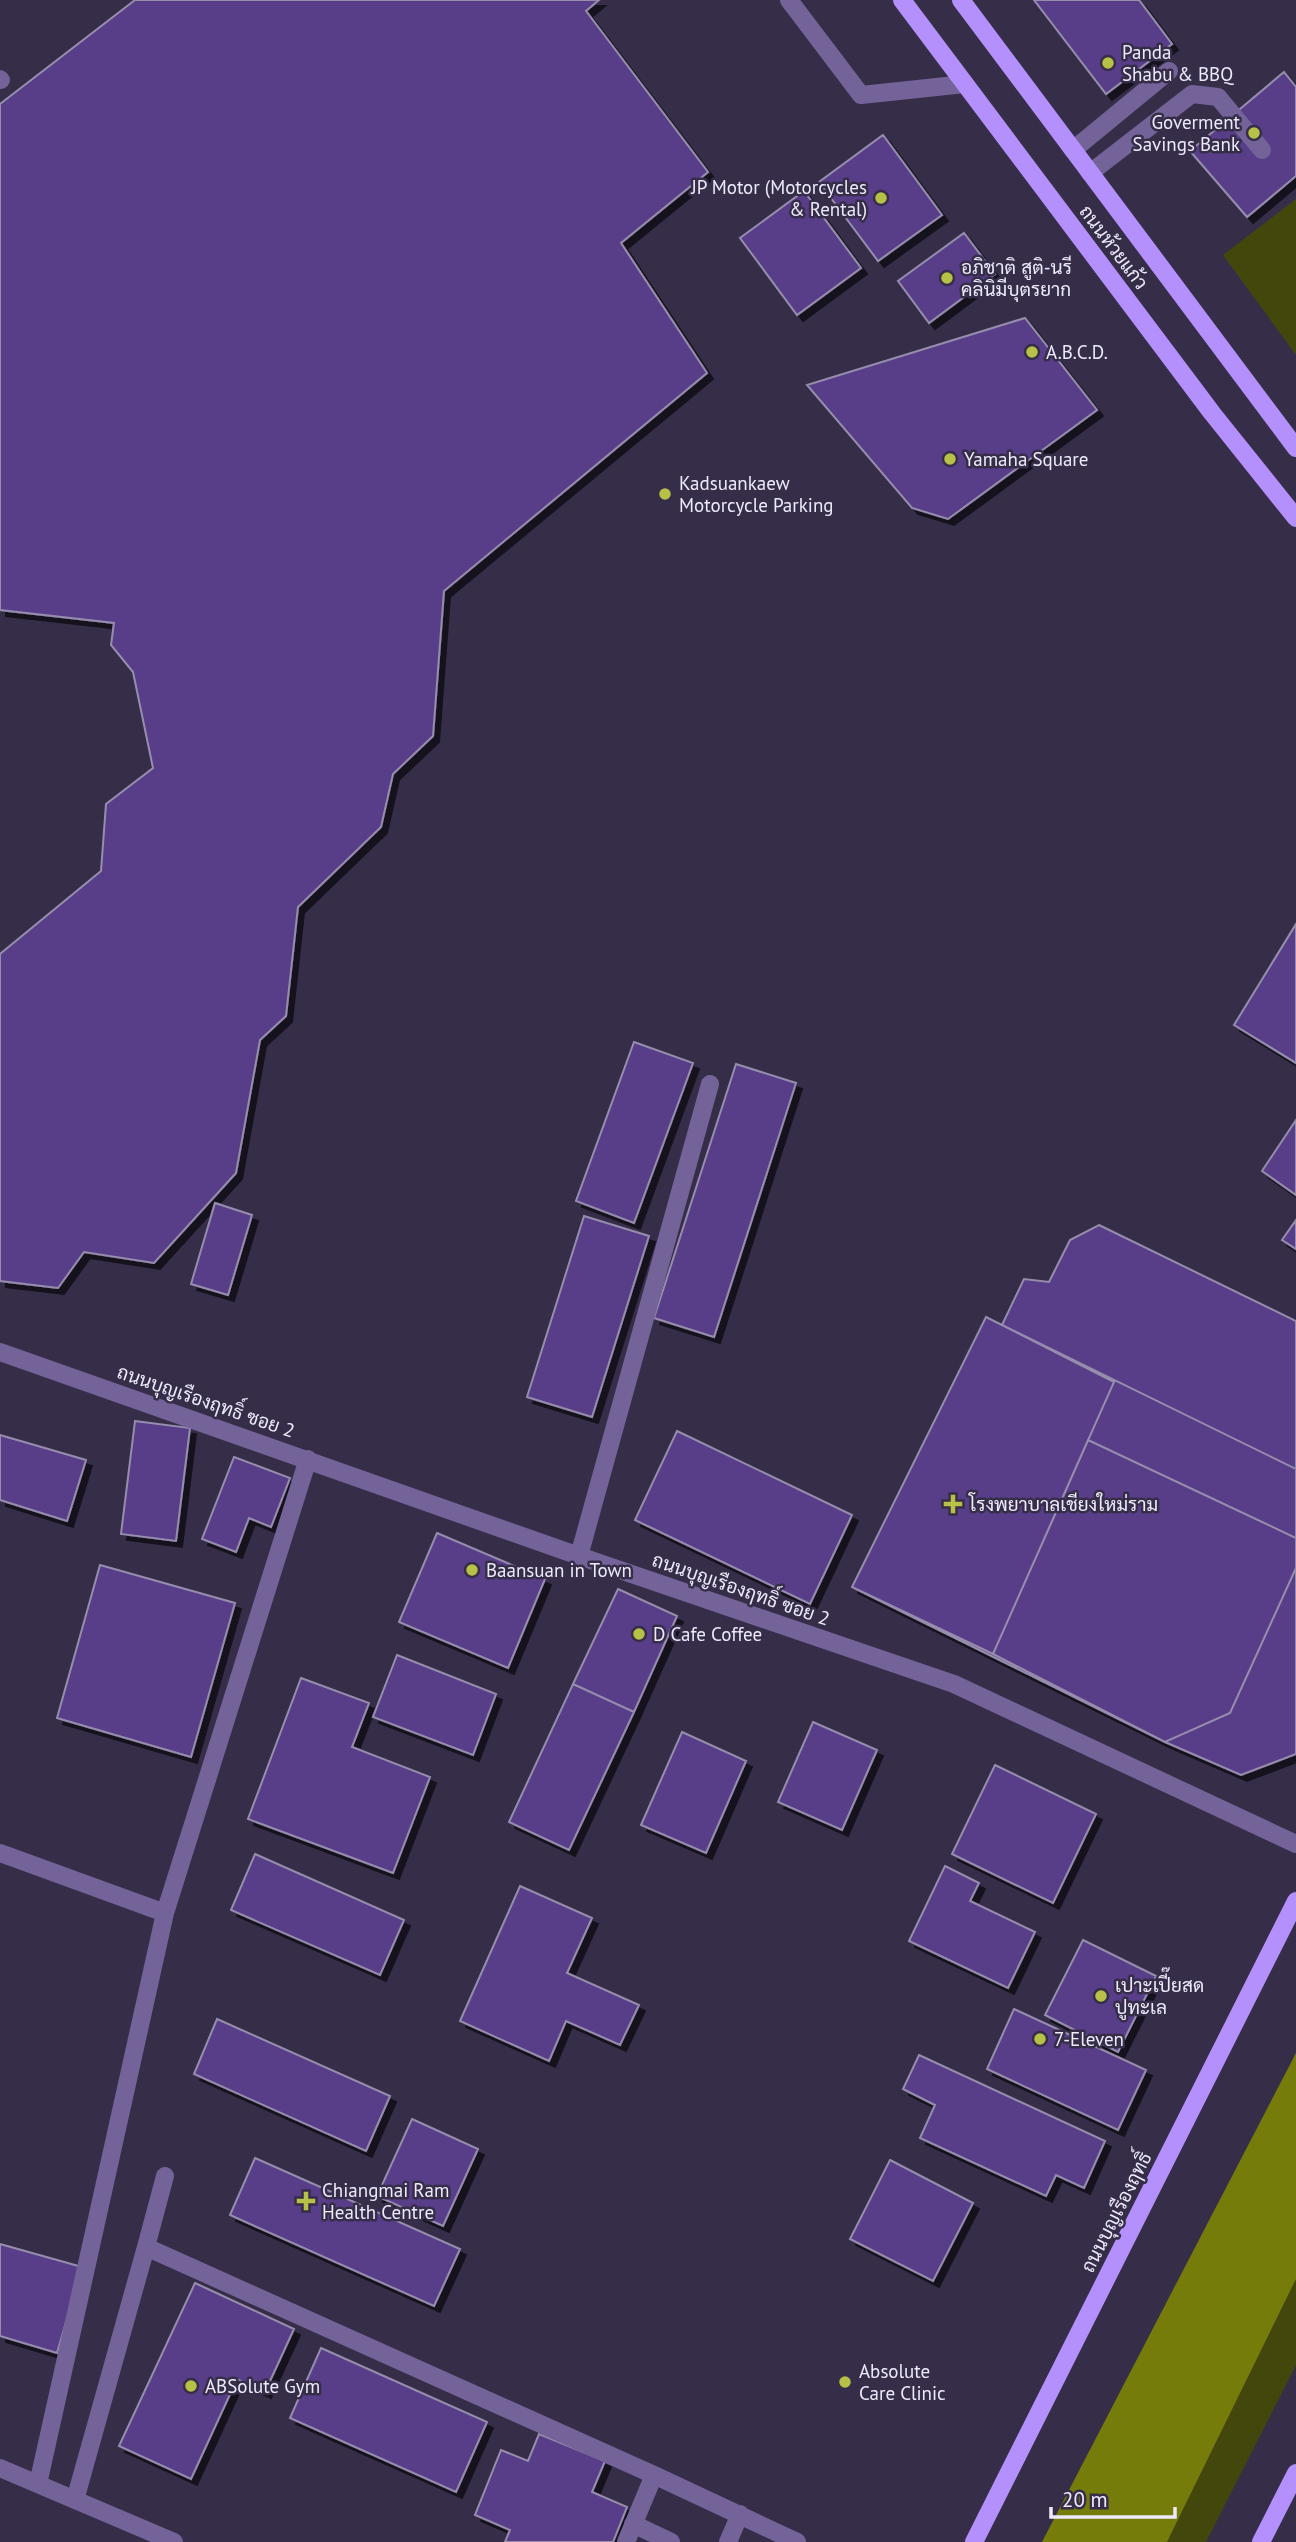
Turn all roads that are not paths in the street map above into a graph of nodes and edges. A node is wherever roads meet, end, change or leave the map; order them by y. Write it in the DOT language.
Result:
graph roads {
  1 [pos="789,0"];
  2 [pos="902,0"];
  3 [pos="961,0"];
  4 [pos="1169,71"];
  5 [pos="965,84"];
  6 [pos="1073,150"];
  7 [pos="1262,150"];
  8 [pos="1090,173"];
  9 [pos="1296,448"];
  10 [pos="1296,518"];
  11 [pos="710,1084"];
  12 [pos="0,1352"];
  13 [pos="308,1458"];
  14 [pos="579,1556"];
  15 [pos="1296,1844"];
  16 [pos="0,1853"];
  17 [pos="1296,1900"];
  18 [pos="165,1913"];
  19 [pos="165,2176"];
  20 [pos="146,2247"];
  21 [pos="0,2468"];
  22 [pos="1296,2473"];
  23 [pos="654,2476"];
  24 [pos="38,2484"];
  25 [pos="75,2500"];
  26 [pos="740,2514"];
  27 [pos="633,2524"];
  28 [pos="174,2542"];
  29 [pos="625,2542"];
  30 [pos="671,2542"];
  31 [pos="727,2542"];
  32 [pos="797,2542"];
  33 [pos="974,2542"];
  34 [pos="1261,2542"];
  1 -- 5 [label="street"];
  2 -- 5 [label="main road, ถนนห้วยแก้ว"];
  3 -- 6 [label="main road, ถนนห้วยแก้ว"];
  4 -- 6 [label="street"];
  5 -- 10 [label="main road, ถนนห้วยแก้ว"];
  6 -- 8 [label="main road, ถนนห้วยแก้ว"];
  7 -- 8 [label="street"];
  8 -- 9 [label="main road, ถนนห้วยแก้ว"];
  11 -- 14 [label="street"];
  12 -- 13 [label="street, ถนนบุญเรืองฤทธิ์ ซอย 2"];
  13 -- 14 [label="street, ถนนบุญเรืองฤทธิ์ ซอย 2"];
  13 -- 18 [label="street"];
  14 -- 15 [label="street, ถนนบุญเรืองฤทธิ์ ซอย 2"];
  16 -- 18 [label="street"];
  17 -- 33 [label="main road, ถนนบุญเรืองฤทธิ์"];
  18 -- 24 [label="street"];
  19 -- 20 [label="street"];
  20 -- 23 [label="street"];
  20 -- 25 [label="street"];
  21 -- 24 [label="street"];
  22 -- 34 [label="main road"];
  23 -- 26 [label="street"];
  23 -- 27 [label="street"];
  24 -- 25 [label="street"];
  25 -- 28 [label="street"];
  26 -- 31 [label="street"];
  26 -- 32 [label="street"];
  27 -- 29 [label="street"];
  27 -- 30 [label="street"];
}
